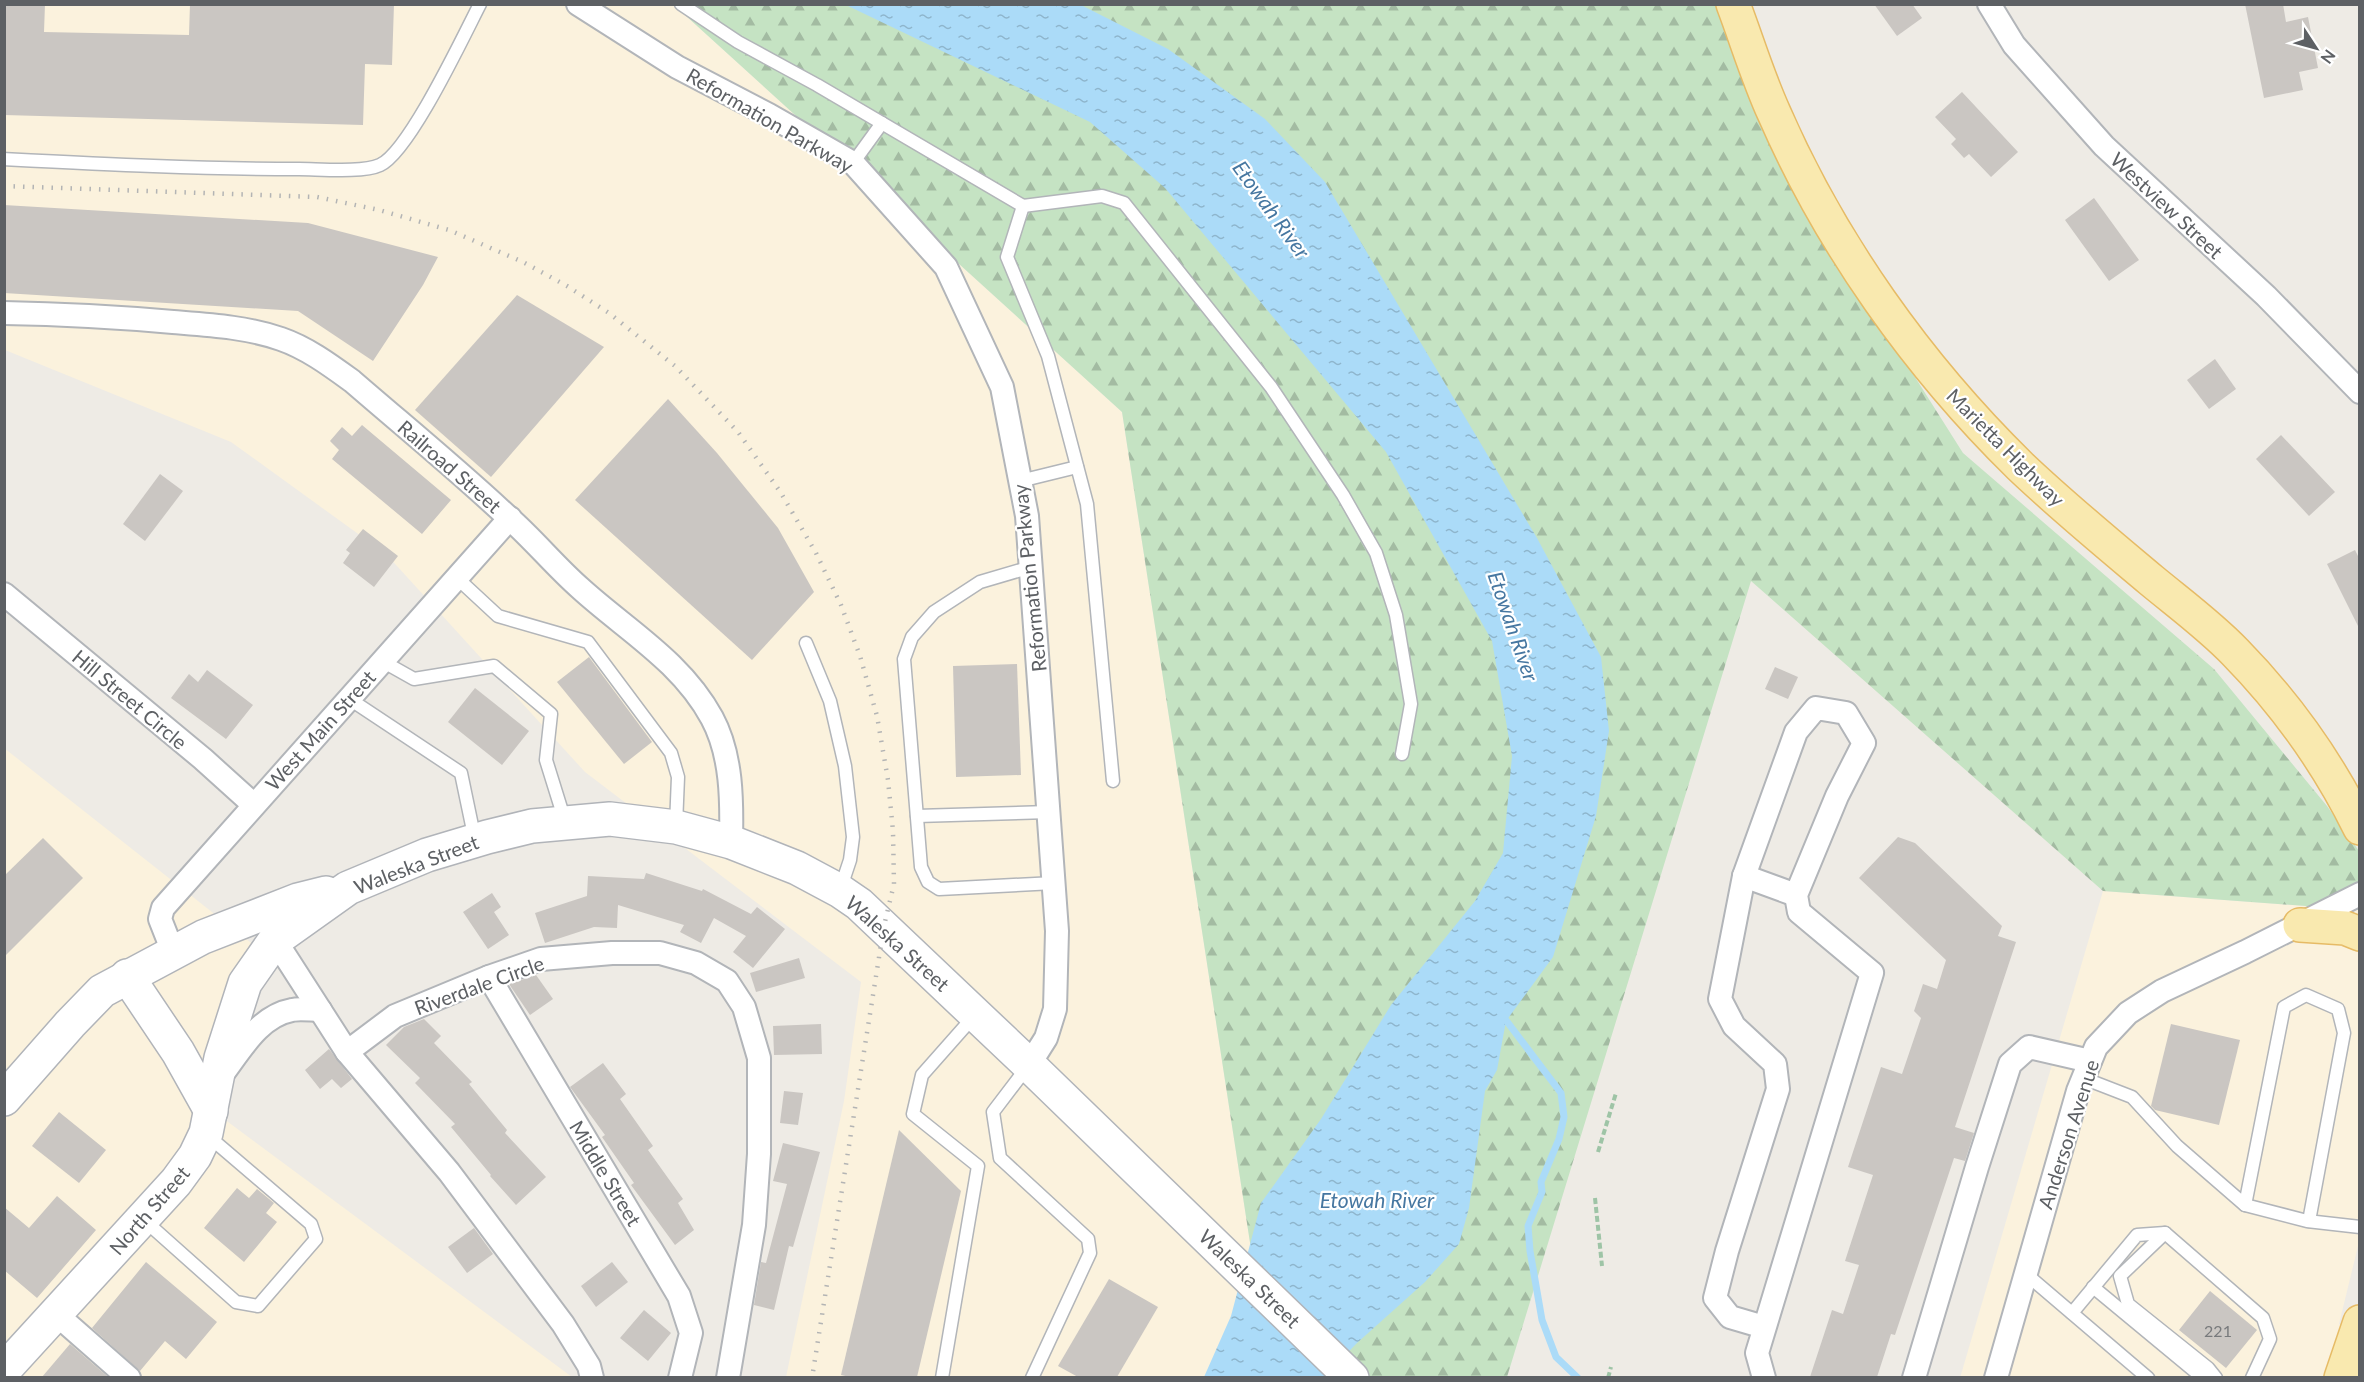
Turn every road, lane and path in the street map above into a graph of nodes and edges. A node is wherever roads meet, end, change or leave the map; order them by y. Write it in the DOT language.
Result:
graph roads {
  1 [pos="480,4"];
  2 [pos="578,4"];
  3 [pos="681,4"];
  4 [pos="1733,4"];
  5 [pos="1989,4"];
  6 [pos="882,123"];
  7 [pos="4,159"];
  8 [pos="853,163"];
  9 [pos="1023,206"];
  10 [pos="4,313"];
  11 [pos="2360,392"];
  12 [pos="1077,467"];
  13 [pos="1020,481"];
  14 [pos="510,518"];
  15 [pos="1030,567"];
  16 [pos="457,578"];
  17 [pos="4,594"];
  18 [pos="806,643"];
  19 [pos="382,661"];
  20 [pos="348,698"];
  21 [pos="1402,754"];
  22 [pos="1113,781"];
  23 [pos="254,805"];
  24 [pos="1049,812"];
  25 [pos="917,816"];
  26 [pos="2356,816"];
  27 [pos="565,822"];
  28 [pos="676,827"];
  29 [pos="475,841"];
  30 [pos="730,842"];
  31 [pos="1744,876"];
  32 [pos="1054,883"];
  33 [pos="348,888"];
  34 [pos="840,891"];
  35 [pos="2360,894"];
  36 [pos="1796,895"];
  37 [pos="2300,925"];
  38 [pos="2360,934"];
  39 [pos="275,940"];
  40 [pos="173,952"];
  41 [pos="127,976"];
  42 [pos="489,977"];
  43 [pos="246,983"];
  44 [pos="320,1010"];
  45 [pos="976,1014"];
  46 [pos="347,1052"];
  47 [pos="1029,1065"];
  48 [pos="2086,1070"];
  49 [pos="1616,1093"];
  50 [pos="4,1099"];
  51 [pos="210,1110"];
  52 [pos="1598,1152"];
  53 [pos="1000,1158"];
  54 [pos="978,1166"];
  55 [pos="1595,1198"];
  56 [pos="2245,1205"];
  57 [pos="144,1219"];
  58 [pos="2309,1221"];
  59 [pos="2360,1227"];
  60 [pos="2164,1233"];
  61 [pos="1602,1266"];
  62 [pos="2026,1274"];
  63 [pos="2094,1287"];
  64 [pos="2072,1313"];
  65 [pos="56,1314"];
  66 [pos="2360,1322"];
  67 [pos="1764,1327"];
  68 [pos="8,1360"];
  69 [pos="1611,1367"];
  70 [pos="2140,1375"];
  71 [pos="129,1377"];
  72 [pos="592,1377"];
  73 [pos="680,1377"];
  74 [pos="728,1377"];
  75 [pos="942,1377"];
  76 [pos="1032,1377"];
  77 [pos="1352,1377"];
  78 [pos="1608,1377"];
  79 [pos="1764,1377"];
  80 [pos="1914,1377"];
  81 [pos="1996,1377"];
  82 [pos="2203,1377"];
  83 [pos="2216,1377"];
  84 [pos="2252,1377"];
  85 [pos="2340,1377"];
  1 -- 7 [label="lane"];
  2 -- 8 [label="street, Reformation Parkway"];
  3 -- 6 [label="lane"];
  4 -- 26 [label="main road, Marietta Highway"];
  5 -- 11 [label="street, Westview Street"];
  6 -- 8 [label="lane"];
  6 -- 9 [label="lane"];
  8 -- 13 [label="street, Reformation Parkway"];
  9 -- 12 [label="lane"];
  9 -- 21 [label="lane"];
  10 -- 14 [label="street, Railroad Street"];
  12 -- 13 [label="lane"];
  12 -- 22 [label="lane"];
  13 -- 15 [label="street, Reformation Parkway"];
  14 -- 16 [label="street, West Main Street"];
  14 -- 30 [label="street, Railroad Street"];
  15 -- 24 [label="street, Reformation Parkway"];
  15 -- 25 [label="lane"];
  16 -- 19 [label="street, West Main Street"];
  16 -- 28 [label="lane"];
  17 -- 23 [label="street, Hill Street Circle"];
  18 -- 34 [label="lane"];
  19 -- 20 [label="street, West Main Street"];
  19 -- 27 [label="lane"];
  20 -- 23 [label="street, West Main Street"];
  20 -- 29 [label="lane"];
  23 -- 40 [label="street, West Main Street"];
  24 -- 25 [label="lane"];
  24 -- 32 [label="street, Reformation Parkway"];
  25 -- 32 [label="lane"];
  27 -- 28 [label="main road, Waleska Street"];
  27 -- 29 [label="main road, Waleska Street"];
  28 -- 30 [label="main road, Waleska Street"];
  29 -- 33 [label="main road, Waleska Street"];
  30 -- 34 [label="main road, Waleska Street"];
  31 -- 36 [label="street"];
  31 -- 36 [label="street"];
  31 -- 67 [label="street"];
  32 -- 47 [label="street, Reformation Parkway"];
  33 -- 39 [label="main road, Waleska Street"];
  33 -- 40 [label="main road"];
  34 -- 45 [label="main road, Waleska Street"];
  35 -- 37 [label="street, Anderson Avenue"];
  36 -- 67 [label="street"];
  37 -- 38 [label="main road"];
  37 -- 48 [label="street, Anderson Avenue"];
  39 -- 43 [label="main road, Waleska Street"];
  39 -- 44 [label="street"];
  40 -- 41 [label="main road"];
  41 -- 50 [label="main road"];
  41 -- 51 [label="main road"];
  42 -- 46 [label="street, Riverdale Circle"];
  42 -- 73 [label="street, Middle Street"];
  42 -- 74 [label="street, Riverdale Circle"];
  43 -- 51 [label="main road, North Street"];
  44 -- 46 [label="street"];
  44 -- 51 [label="street"];
  45 -- 47 [label="main road, Waleska Street"];
  45 -- 54 [label="lane"];
  46 -- 72 [label="street"];
  47 -- 53 [label="lane"];
  47 -- 77 [label="main road, Waleska Street"];
  48 -- 56 [label="lane"];
  48 -- 62 [label="street, Anderson Avenue"];
  48 -- 80 [label="street"];
  49 -- 52 [label="path"];
  51 -- 57 [label="main road, North Street"];
  51 -- 57 [label="lane"];
  53 -- 54 [label="lane"];
  53 -- 76 [label="lane"];
  54 -- 75 [label="lane"];
  55 -- 61 [label="path"];
  56 -- 58 [label="lane"];
  56 -- 58 [label="lane"];
  57 -- 65 [label="main road, North Street"];
  58 -- 59 [label="lane"];
  60 -- 63 [label="lane"];
  60 -- 83 [label="lane"];
  60 -- 84 [label="lane"];
  62 -- 64 [label="lane"];
  62 -- 81 [label="street, Anderson Avenue"];
  63 -- 64 [label="lane"];
  63 -- 82 [label="lane"];
  64 -- 70 [label="lane"];
  65 -- 68 [label="main road, North Street"];
  65 -- 71 [label="street"];
  66 -- 85 [label="main road"];
  67 -- 79 [label="street"];
  69 -- 78 [label="path"];
}
